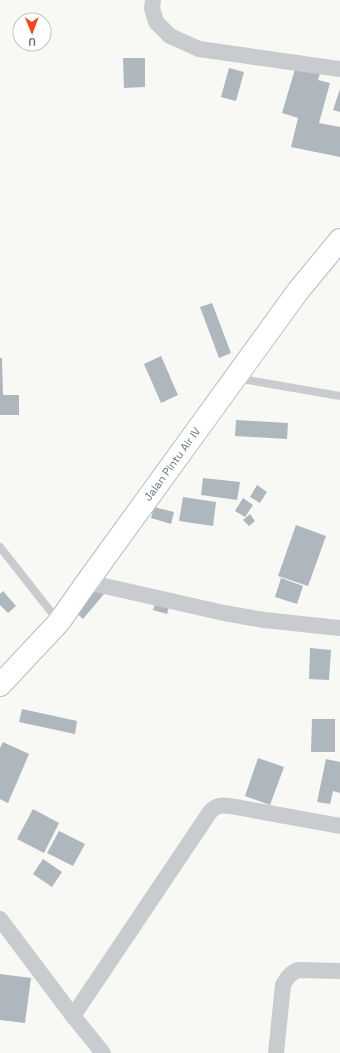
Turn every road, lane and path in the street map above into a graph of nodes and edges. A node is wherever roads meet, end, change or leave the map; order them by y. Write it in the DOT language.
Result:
graph roads {
  1 [pos="153,0"];
  2 [pos="340,69"];
  3 [pos="340,240"];
  4 [pos="234,378"];
  5 [pos="340,396"];
  6 [pos="0,547"];
  7 [pos="87,582"];
  8 [pos="59,622"];
  9 [pos="340,628"];
  10 [pos="0,685"];
  11 [pos="340,826"];
  12 [pos="0,919"];
  13 [pos="340,971"];
  14 [pos="72,1016"];
  15 [pos="103,1053"];
  16 [pos="276,1053"];
  1 -- 2 [label="street"];
  3 -- 4 [label="main road, Jalan Pintu Air IV"];
  4 -- 5 [label="lane"];
  4 -- 7 [label="main road, Jalan Pintu Air IV"];
  6 -- 8 [label="lane"];
  7 -- 8 [label="main road, Jalan Pintu Air IV"];
  7 -- 9 [label="street"];
  8 -- 10 [label="main road, Jalan Pintu Air IV"];
  11 -- 14 [label="street"];
  12 -- 14 [label="street"];
  13 -- 16 [label="street"];
  14 -- 15 [label="street"];
}
